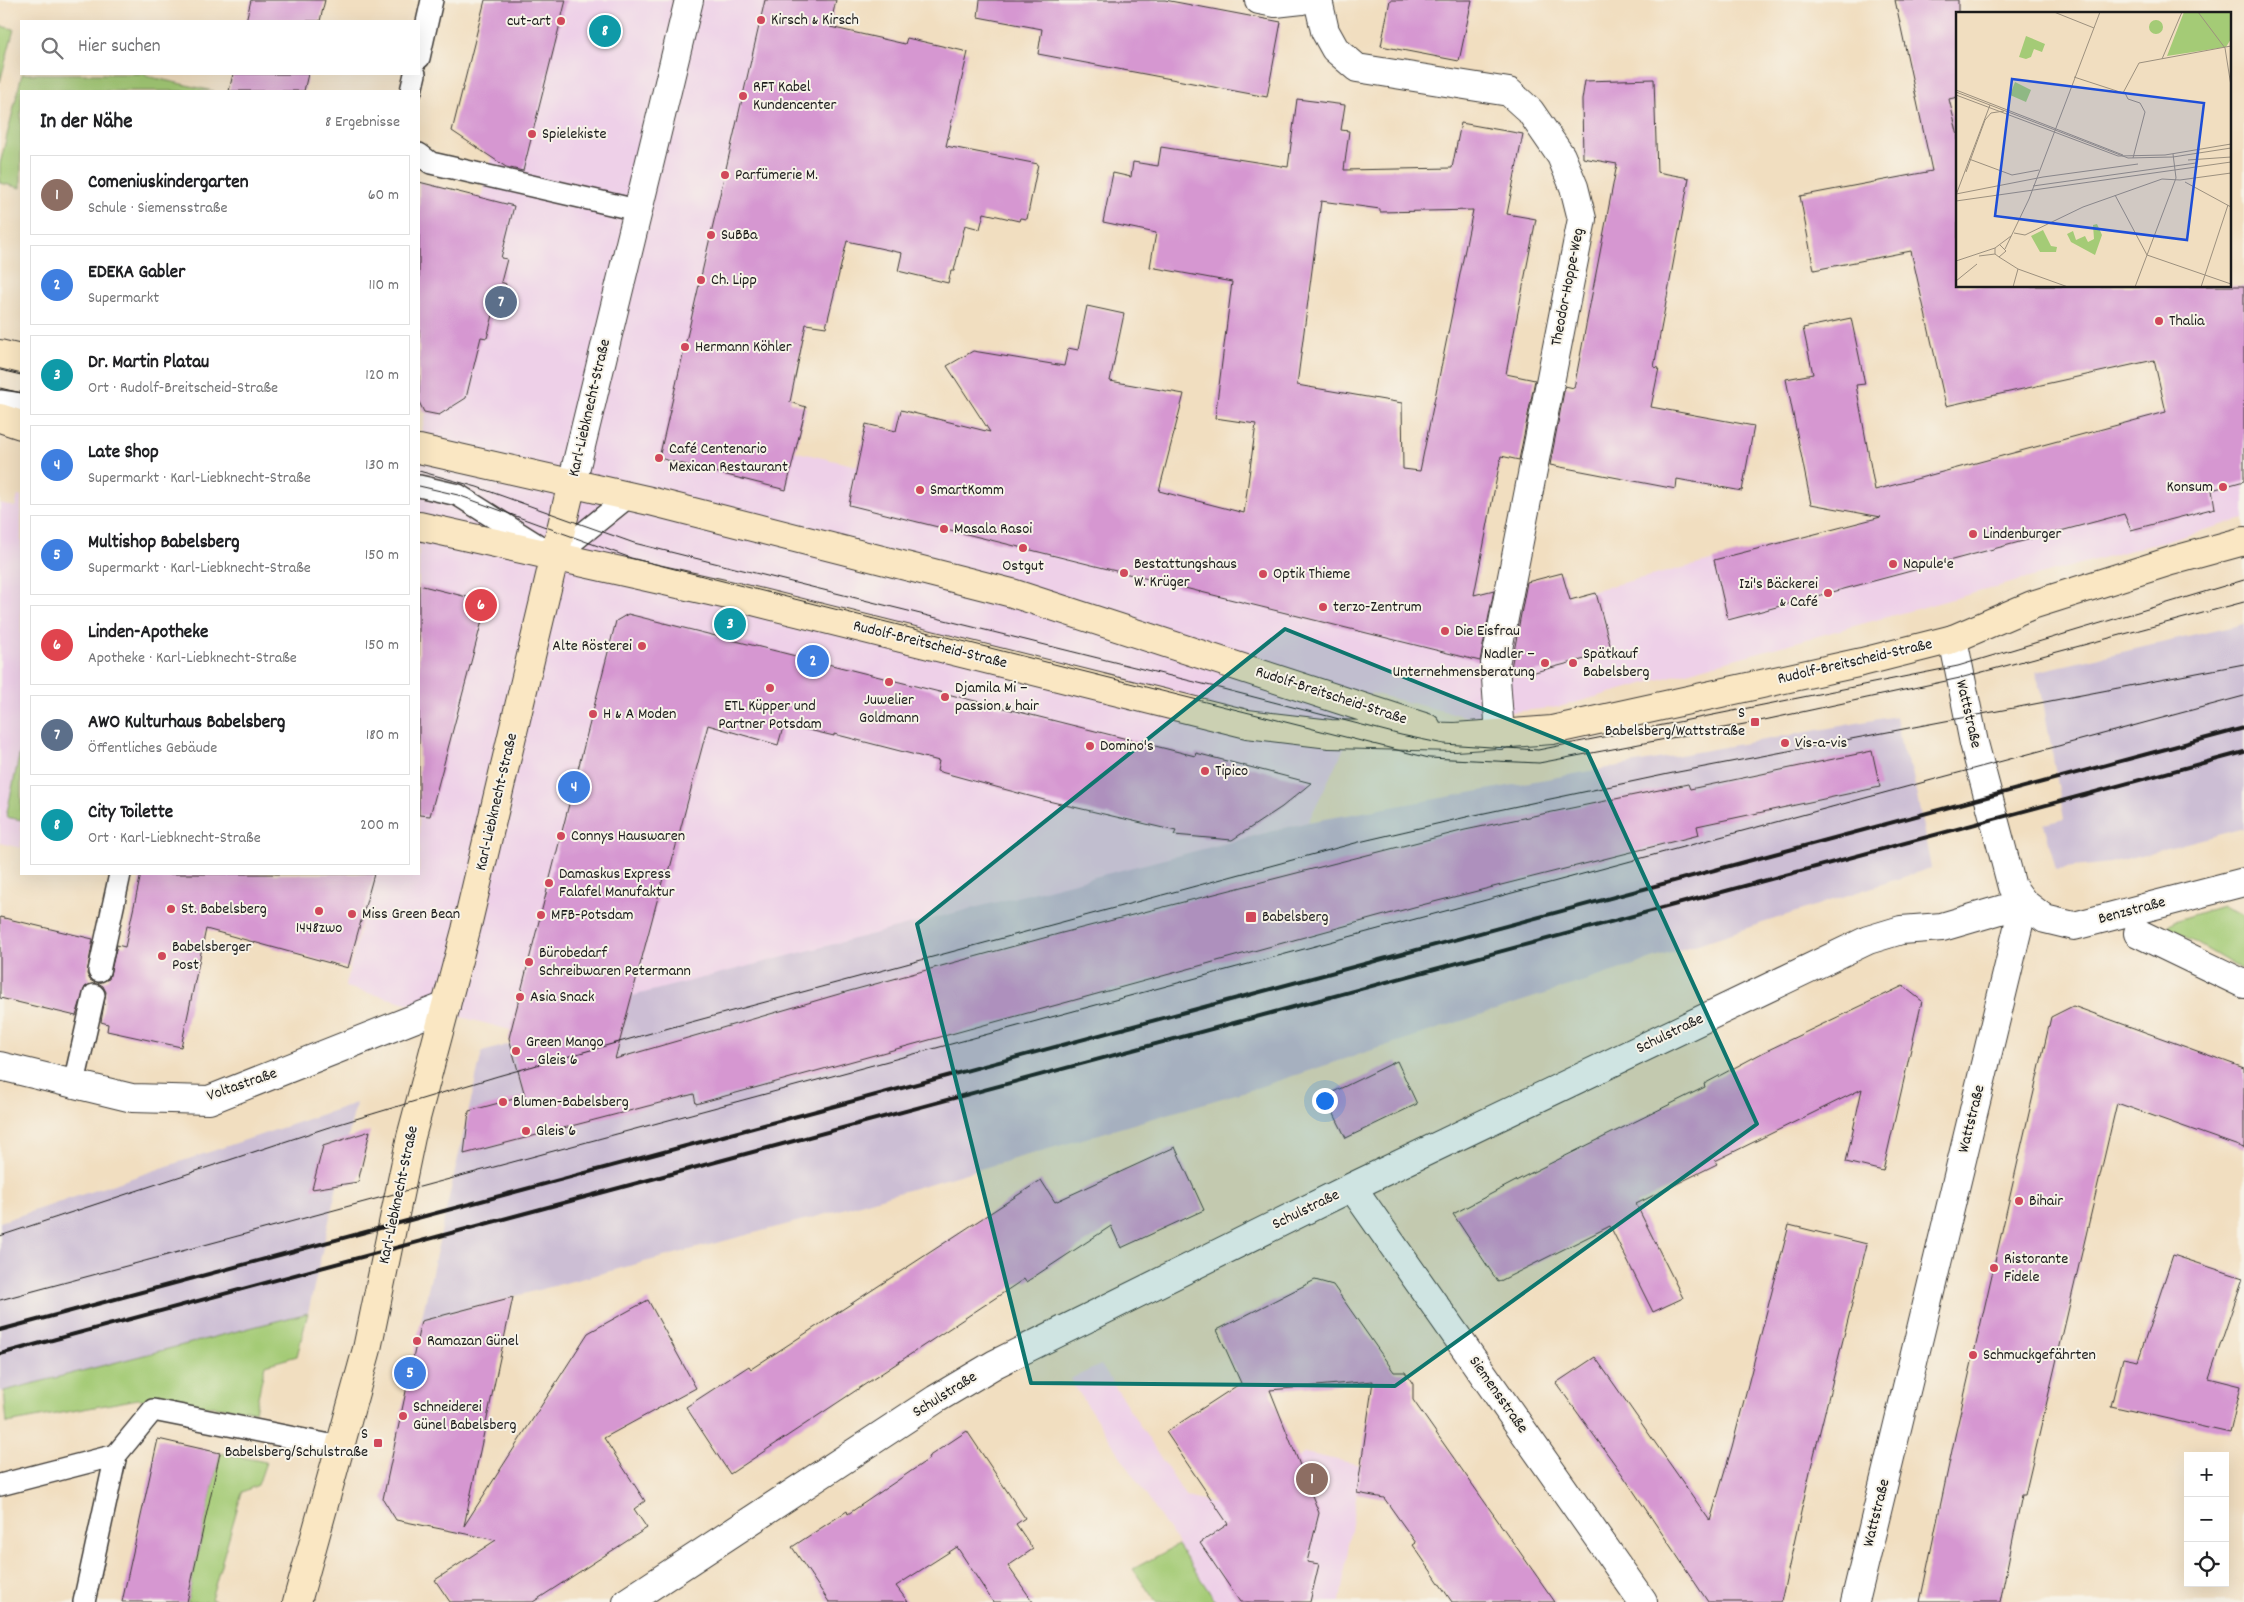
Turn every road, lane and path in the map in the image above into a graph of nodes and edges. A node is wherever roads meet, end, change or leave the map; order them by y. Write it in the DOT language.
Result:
graph roads {
  1 [pos="432,0"];
  2 [pos="689,0"];
  3 [pos="1258,0"];
  4 [pos="1302,0"];
  5 [pos="1318,0"];
  6 [pos="420,54"];
  7 [pos="415,75"];
  8 [pos="411,90"];
  9 [pos="420,155"];
  10 [pos="637,210"];
  11 [pos="0,354"];
  12 [pos="20,359"];
  13 [pos="0,401"];
  14 [pos="20,404"];
  15 [pos="0,418"];
  16 [pos="20,425"];
  17 [pos="420,449"];
  18 [pos="572,484"];
  19 [pos="420,486"];
  20 [pos="628,496"];
  21 [pos="420,526"];
  22 [pos="2244,542"];
  23 [pos="555,556"];
  24 [pos="1953,639"];
  25 [pos="1500,735"];
  26 [pos="1455,737"];
  27 [pos="120,875"];
  28 [pos="2244,882"];
  29 [pos="2024,903"];
  30 [pos="2138,933"];
  31 [pos="99,971"];
  32 [pos="2244,984"];
  33 [pos="94,994"];
  34 [pos="446,1006"];
  35 [pos="0,1066"];
  36 [pos="74,1083"];
  37 [pos="1352,1187"];
  38 [pos="340,1447"];
  39 [pos="116,1455"];
  40 [pos="0,1485"];
  41 [pos="84,1602"];
  42 [pos="297,1602"];
  43 [pos="627,1602"];
  44 [pos="1643,1602"];
  45 [pos="1855,1602"];
  1 -- 6 [label="lane"];
  2 -- 10 [label="street, Karl-Liebknecht-Straße"];
  3 -- 4 [label="street"];
  5 -- 25 [label="street, Theodor-Hoppe-Weg"];
  7 -- 8 [label="lane"];
  9 -- 10 [label="lane"];
  10 -- 18 [label="street, Karl-Liebknecht-Straße"];
  11 -- 12 [label="street"];
  13 -- 14 [label="lane"];
  15 -- 16 [label="street"];
  17 -- 18 [label="street, Rudolf-Breitscheid-Straße"];
  18 -- 20 [label="street, Rudolf-Breitscheid-Straße"];
  18 -- 23 [label="street, Karl-Liebknecht-Straße"];
  19 -- 23 [label="lane, Rudolf-Breitscheid-Straße"];
  20 -- 23 [label="lane"];
  20 -- 26 [label="street, Rudolf-Breitscheid-Straße"];
  21 -- 23 [label="street, Rudolf-Breitscheid-Straße"];
  22 -- 24 [label="street, Rudolf-Breitscheid-Straße"];
  23 -- 26 [label="street, Rudolf-Breitscheid-Straße"];
  23 -- 34 [label="street, Karl-Liebknecht-Straße"];
  24 -- 25 [label="street, Rudolf-Breitscheid-Straße"];
  24 -- 29 [label="street, Wattstraße"];
  25 -- 26 [label="street, Rudolf-Breitscheid-Straße"];
  27 -- 31 [label="lane"];
  28 -- 29 [label="street, Benzstraße"];
  29 -- 37 [label="street, Schulstraße"];
  29 -- 45 [label="street, Wattstraße"];
  30 -- 32 [label="street"];
  33 -- 36 [label="lane"];
  34 -- 36 [label="street, Voltastraße"];
  34 -- 38 [label="street, Karl-Liebknecht-Straße"];
  35 -- 36 [label="street, Voltastraße"];
  37 -- 43 [label="street, Schulstraße"];
  37 -- 44 [label="street, Siemensstraße"];
  38 -- 39 [label="lane"];
  38 -- 42 [label="street, Karl-Liebknecht-Straße"];
  39 -- 40 [label="lane"];
  39 -- 41 [label="lane"];
}
